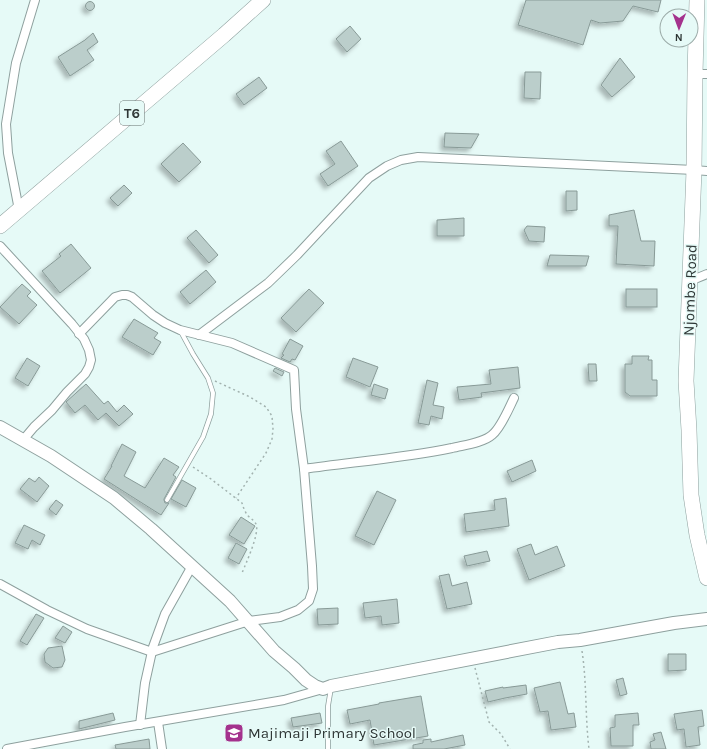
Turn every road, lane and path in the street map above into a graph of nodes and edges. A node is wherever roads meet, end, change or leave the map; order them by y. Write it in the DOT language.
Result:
graph roads {
  1 [pos="35,0"];
  2 [pos="264,0"];
  3 [pos="697,0"];
  4 [pos="701,74"];
  5 [pos="701,170"];
  6 [pos="19,210"];
  7 [pos="0,226"];
  8 [pos="0,246"];
  9 [pos="707,274"];
  10 [pos="690,281"];
  11 [pos="180,330"];
  12 [pos="79,334"];
  13 [pos="199,335"];
  14 [pos="208,378"];
  15 [pos="514,398"];
  16 [pos="0,427"];
  17 [pos="23,440"];
  18 [pos="188,464"];
  19 [pos="304,469"];
  20 [pos="236,498"];
  21 [pos="167,500"];
  22 [pos="192,566"];
  23 [pos="242,573"];
  24 [pos="707,578"];
  25 [pos="0,584"];
  26 [pos="707,619"];
  27 [pos="249,622"];
  28 [pos="580,640"];
  29 [pos="152,652"];
  30 [pos="473,659"];
  31 [pos="327,687"];
  32 [pos="158,722"];
  33 [pos="140,725"];
  34 [pos="7,749"];
  35 [pos="162,749"];
  36 [pos="328,749"];
  37 [pos="510,749"];
  38 [pos="589,749"];
  1 -- 6 [label="street"];
  2 -- 6 [label="highway, T6"];
  3 -- 4 [label="highway, Njombe Road"];
  4 -- 5 [label="highway, Njombe Road"];
  5 -- 10 [label="highway, Njombe Road"];
  5 -- 13 [label="street"];
  6 -- 7 [label="highway, T6"];
  8 -- 12 [label="street"];
  9 -- 10 [label="street"];
  10 -- 24 [label="highway, Njombe Road"];
  11 -- 12 [label="street"];
  11 -- 13 [label="street"];
  11 -- 14 [label="lane"];
  12 -- 17 [label="street"];
  13 -- 19 [label="street"];
  14 -- 18 [label="lane"];
  14 -- 20 [label="path"];
  15 -- 19 [label="street"];
  16 -- 17 [label="street"];
  17 -- 22 [label="street"];
  18 -- 20 [label="path"];
  18 -- 21 [label="lane"];
  19 -- 27 [label="street"];
  20 -- 23 [label="path"];
  22 -- 27 [label="street"];
  22 -- 29 [label="street"];
  25 -- 29 [label="street"];
  26 -- 28 [label="street"];
  27 -- 29 [label="street"];
  27 -- 31 [label="street"];
  28 -- 30 [label="street"];
  28 -- 38 [label="path"];
  29 -- 33 [label="street"];
  30 -- 31 [label="street"];
  30 -- 37 [label="path"];
  31 -- 32 [label="street"];
  31 -- 36 [label="lane"];
  32 -- 33 [label="street"];
  32 -- 35 [label="street"];
  33 -- 34 [label="street"];
}
